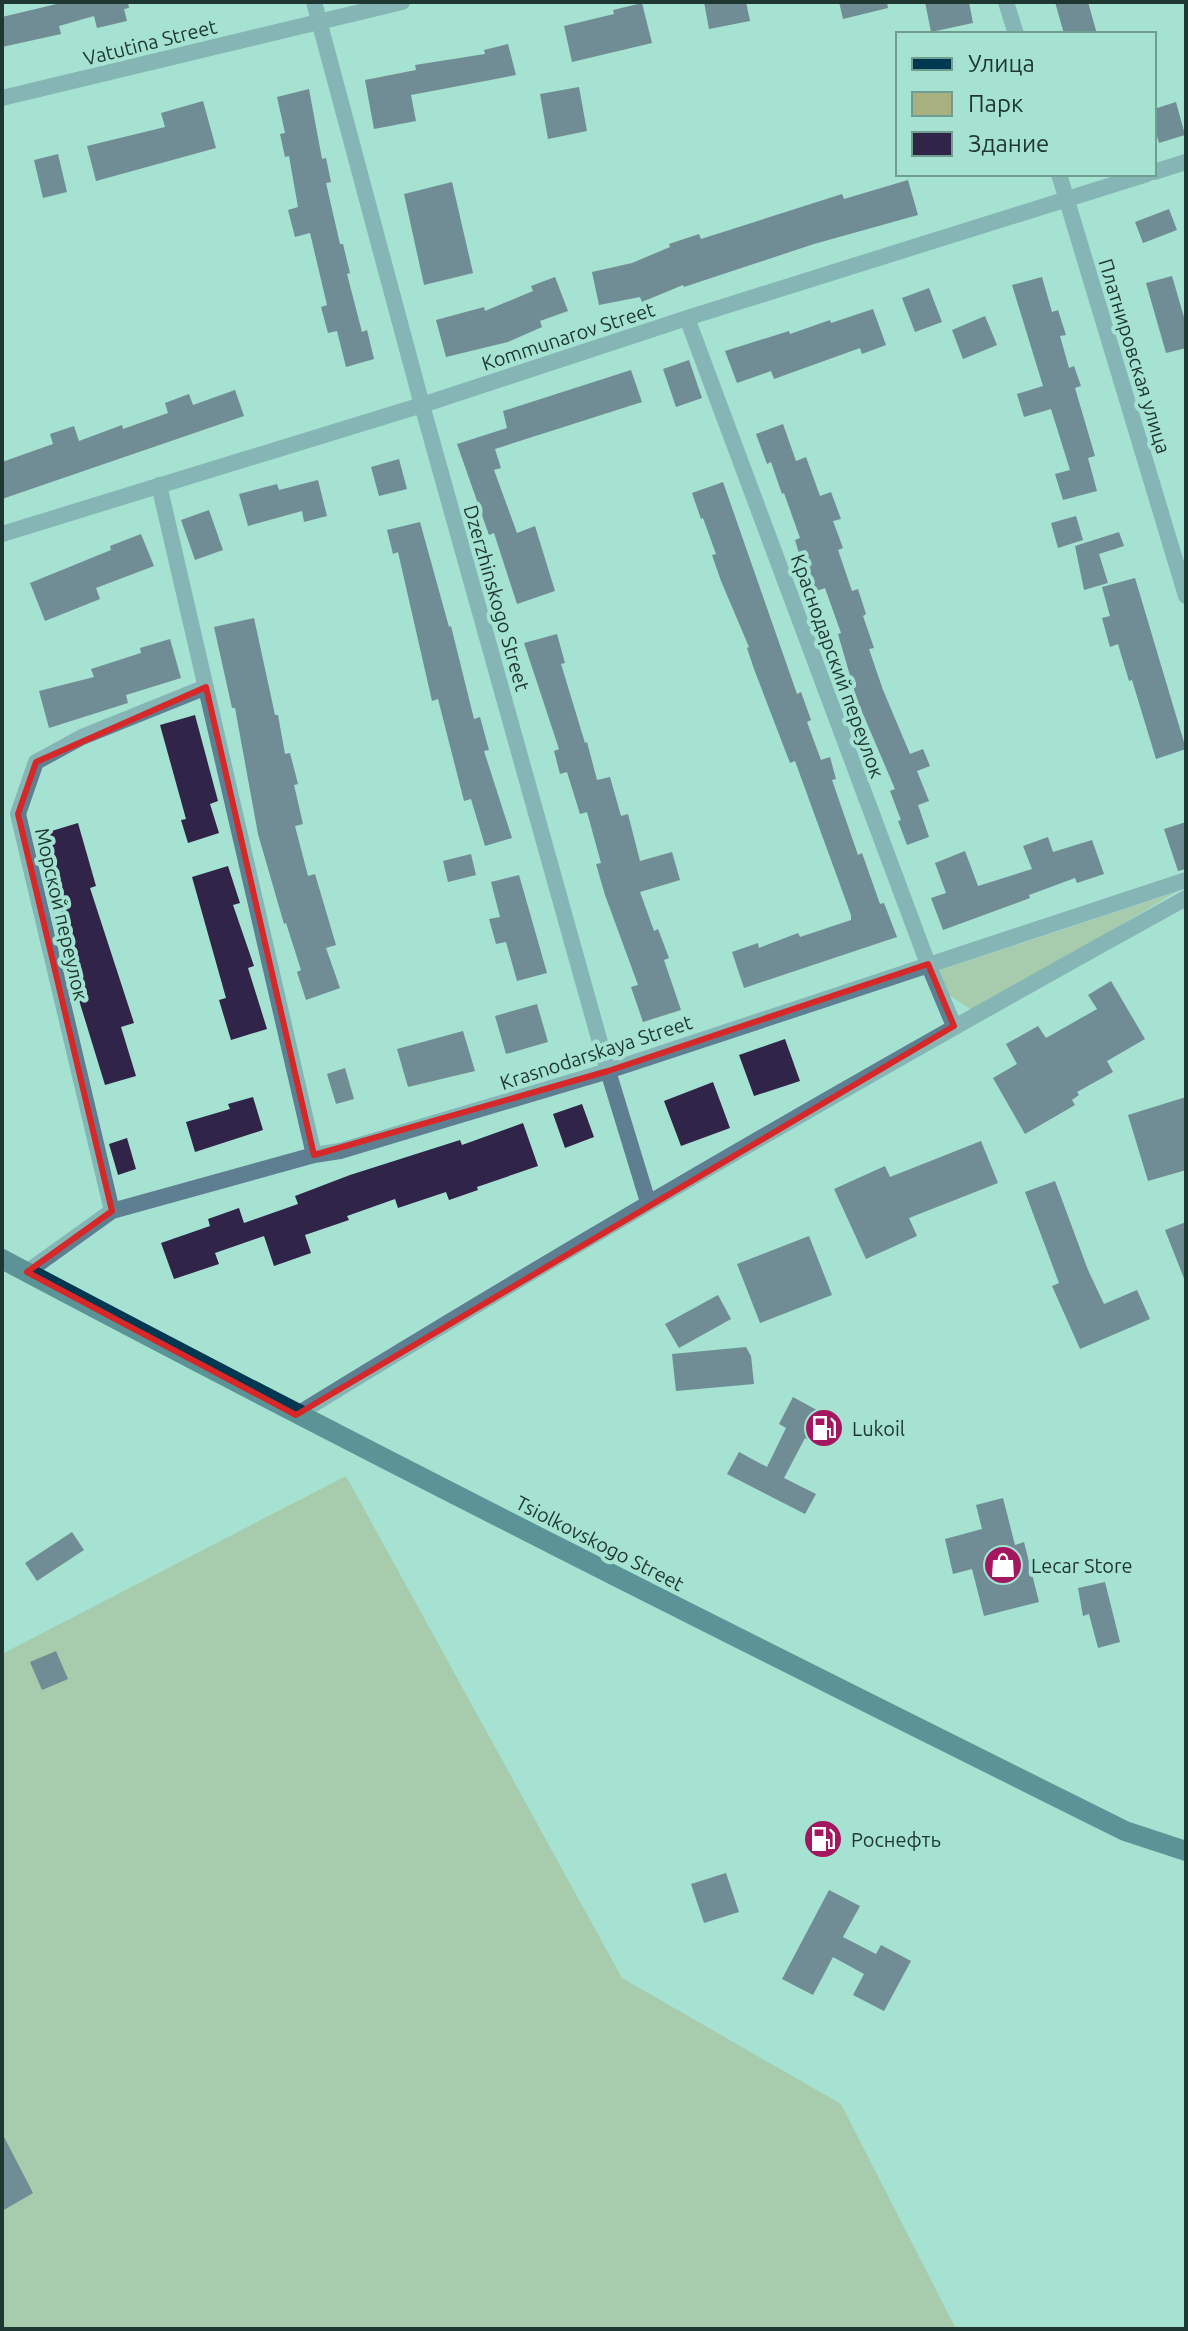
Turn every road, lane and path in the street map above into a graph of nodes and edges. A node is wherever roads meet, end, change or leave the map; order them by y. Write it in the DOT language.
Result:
graph roads {
  1 [pos="314,2"];
  2 [pos="402,2"];
  3 [pos="1006,2"];
  4 [pos="319,21"];
  5 [pos="1015,32"];
  6 [pos="2,98"];
  7 [pos="1186,162"];
  8 [pos="1156,171"];
  9 [pos="1060,176"];
  10 [pos="1141,176"];
  11 [pos="1067,199"];
  12 [pos="687,318"];
  13 [pos="422,405"];
  14 [pos="159,485"];
  15 [pos="2,534"];
  16 [pos="1186,596"];
  17 [pos="206,687"];
  18 [pos="1186,880"];
  19 [pos="1186,898"];
  20 [pos="928,964"];
  21 [pos="954,1026"];
  22 [pos="608,1071"];
  23 [pos="314,1155"];
  24 [pos="648,1202"];
  25 [pos="112,1211"];
  26 [pos="2,1259"];
  27 [pos="27,1272"];
  28 [pos="296,1415"];
  29 [pos="1186,1851"];
  1 -- 4 [label="street, Dzerzhinskogo Street"];
  2 -- 4 [label="street, Vatutina Street"];
  3 -- 5 [label="street"];
  4 -- 6 [label="street, Vatutina Street"];
  4 -- 13 [label="street, Dzerzhinskogo Street"];
  7 -- 8 [label="street"];
  9 -- 11 [label="street, Платнировская улица"];
  10 -- 11 [label="street, Kommunarov Street"];
  11 -- 12 [label="street, Kommunarov Street"];
  11 -- 16 [label="street, Платнировская улица"];
  12 -- 13 [label="street, Kommunarov Street"];
  12 -- 20 [label="street, Краснодарский переулок"];
  13 -- 14 [label="street, Kommunarov Street"];
  13 -- 22 [label="street, Dzerzhinskogo Street"];
  14 -- 15 [label="street, Kommunarov Street"];
  14 -- 17 [label="street"];
  17 -- 23 [label="street"];
  17 -- 25 [label="street, Морской переулок"];
  18 -- 20 [label="street, Krasnodarskaya Street"];
  19 -- 21 [label="street"];
  20 -- 21 [label="street, Краснодарский переулок"];
  20 -- 22 [label="street, Krasnodarskaya Street"];
  21 -- 24 [label="street"];
  22 -- 23 [label="street, Krasnodarskaya Street"];
  22 -- 24 [label="street, Dzerzhinskogo Street"];
  23 -- 25 [label="street, Krasnodarskaya Street"];
  24 -- 28 [label="street"];
  25 -- 27 [label="street, Krasnodarskaya Street"];
  26 -- 27 [label="main road, Tsiolkovskogo Street"];
  27 -- 28 [label="main road, Tsiolkovskogo Street"];
  28 -- 29 [label="main road, Tsiolkovskogo Street"];
}
